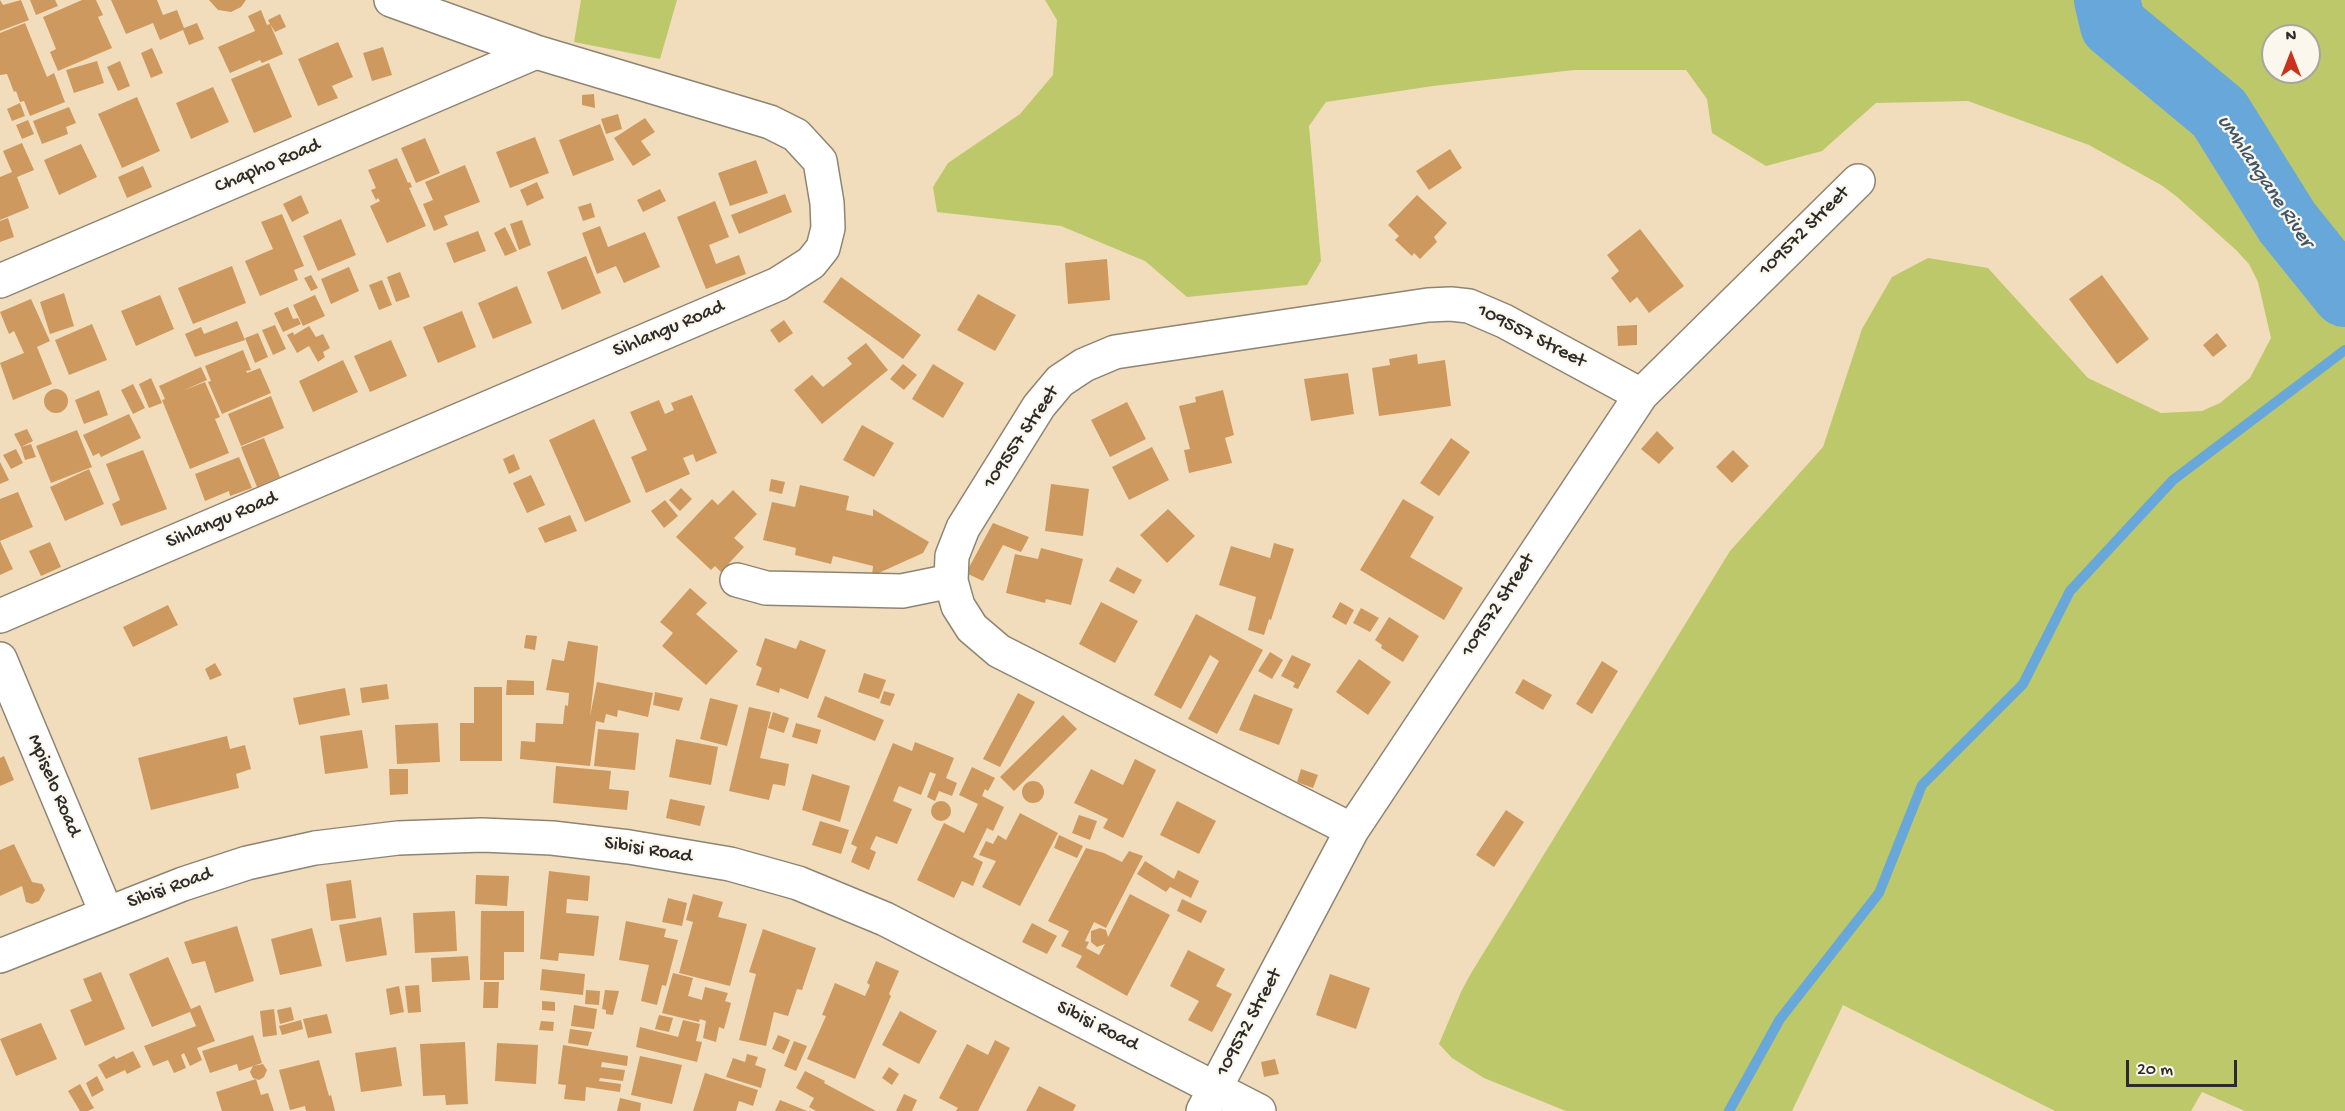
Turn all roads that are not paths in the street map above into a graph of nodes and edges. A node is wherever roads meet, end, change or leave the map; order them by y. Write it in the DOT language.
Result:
graph roads {
  1 [pos="391,0"];
  2 [pos="536,52"];
  3 [pos="1858,181"];
  4 [pos="0,281"];
  5 [pos="1641,395"];
  6 [pos="736,580"];
  7 [pos="951,581"];
  8 [pos="0,616"];
  9 [pos="0,659"];
  10 [pos="1352,830"];
  11 [pos="106,912"];
  12 [pos="0,956"];
  13 [pos="1209,1099"];
  14 [pos="1259,1111"];
  1 -- 2 [label="street, Sihlangu Road"];
  2 -- 4 [label="street, Chapho Road"];
  2 -- 8 [label="street, Sihlangu Road"];
  3 -- 5 [label="street, 109572 Street"];
  5 -- 7 [label="street, 109557 Street"];
  5 -- 10 [label="street, 109572 Street"];
  6 -- 7 [label="street"];
  7 -- 10 [label="street, 109557 Street"];
  9 -- 11 [label="street, Mpiselo Road"];
  10 -- 13 [label="street, 109572 Street"];
  11 -- 12 [label="street, Sibisi Road"];
  11 -- 13 [label="street, Sibisi Road"];
  13 -- 14 [label="street, Sibisi Road"];
}
